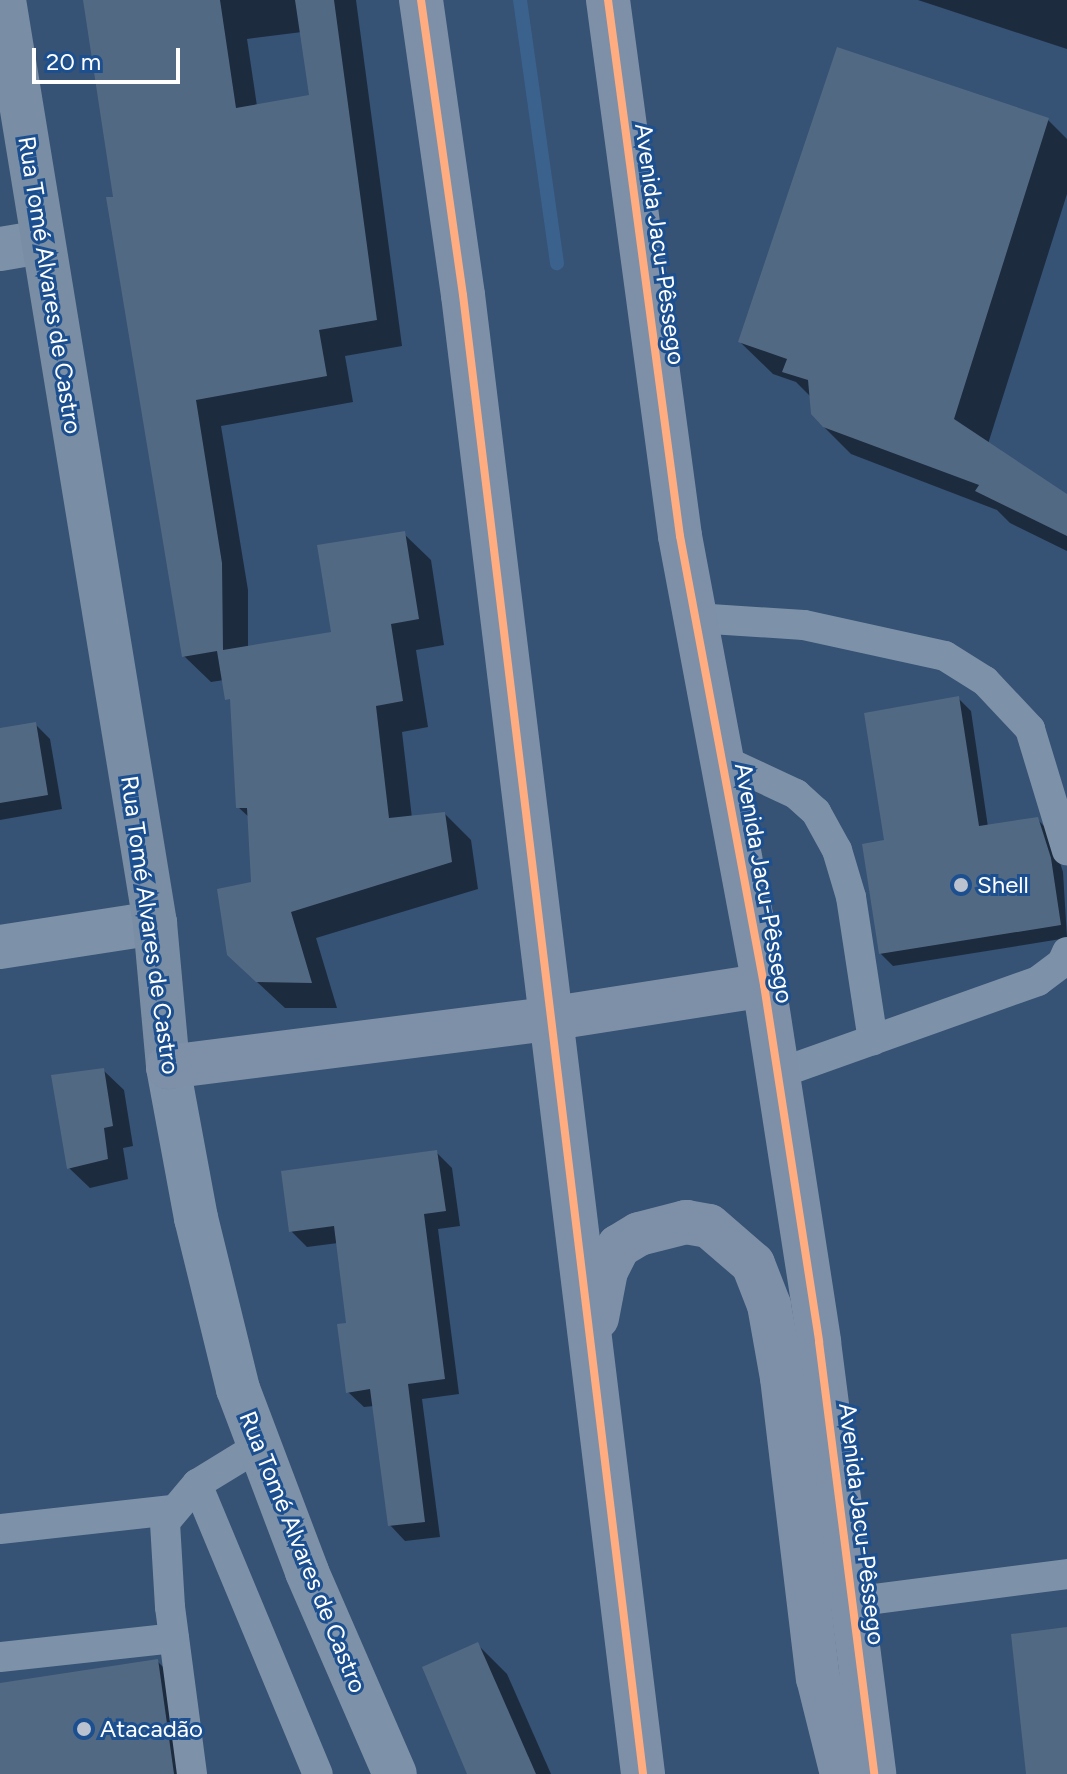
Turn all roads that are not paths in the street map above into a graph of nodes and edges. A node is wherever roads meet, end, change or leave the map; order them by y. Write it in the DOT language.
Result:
graph roads {
  1 [pos="4,0"];
  2 [pos="421,0"];
  3 [pos="608,0"];
  4 [pos="21,245"];
  5 [pos="695,618"];
  6 [pos="721,759"];
  7 [pos="1067,851"];
  8 [pos="155,923"];
  9 [pos="0,947"];
  10 [pos="1067,952"];
  11 [pos="764,985"];
  12 [pos="548,1019"];
  13 [pos="873,1040"];
  14 [pos="168,1067"];
  15 [pos="777,1074"];
  16 [pos="593,1375"];
  17 [pos="259,1446"];
  18 [pos="197,1484"];
  19 [pos="172,1510"];
  20 [pos="0,1529"];
  21 [pos="1067,1574"];
  22 [pos="852,1602"];
  23 [pos="174,1638"];
  24 [pos="0,1657"];
  25 [pos="192,1774"];
  26 [pos="318,1774"];
  27 [pos="395,1774"];
  28 [pos="643,1774"];
  29 [pos="842,1774"];
  30 [pos="874,1774"];
  1 -- 4 [label="main road, Rua Tomé Alvares de Castro"];
  2 -- 12 [label="highway"];
  3 -- 5 [label="highway, Avenida Jacu-Pêssego"];
  4 -- 8 [label="main road, Rua Tomé Alvares de Castro"];
  5 -- 6 [label="highway, Avenida Jacu-Pêssego"];
  5 -- 7 [label="lane"];
  6 -- 11 [label="highway, Avenida Jacu-Pêssego"];
  6 -- 13 [label="lane"];
  8 -- 9 [label="street"];
  8 -- 14 [label="main road, Rua Tomé Alvares de Castro"];
  10 -- 13 [label="lane"];
  11 -- 12 [label="highway"];
  11 -- 15 [label="highway, Avenida Jacu-Pêssego"];
  12 -- 14 [label="highway"];
  12 -- 16 [label="highway"];
  13 -- 15 [label="lane"];
  14 -- 17 [label="street, Rua Tomé Alvares de Castro"];
  15 -- 22 [label="highway, Avenida Jacu-Pêssego"];
  16 -- 28 [label="highway"];
  16 -- 29 [label="highway"];
  17 -- 18 [label="lane"];
  17 -- 27 [label="street, Rua Tomé Alvares de Castro"];
  18 -- 19 [label="lane"];
  18 -- 26 [label="lane"];
  19 -- 20 [label="lane"];
  19 -- 23 [label="lane"];
  21 -- 22 [label="lane"];
  22 -- 30 [label="highway, Avenida Jacu-Pêssego"];
  23 -- 24 [label="lane"];
  23 -- 25 [label="lane"];
}
